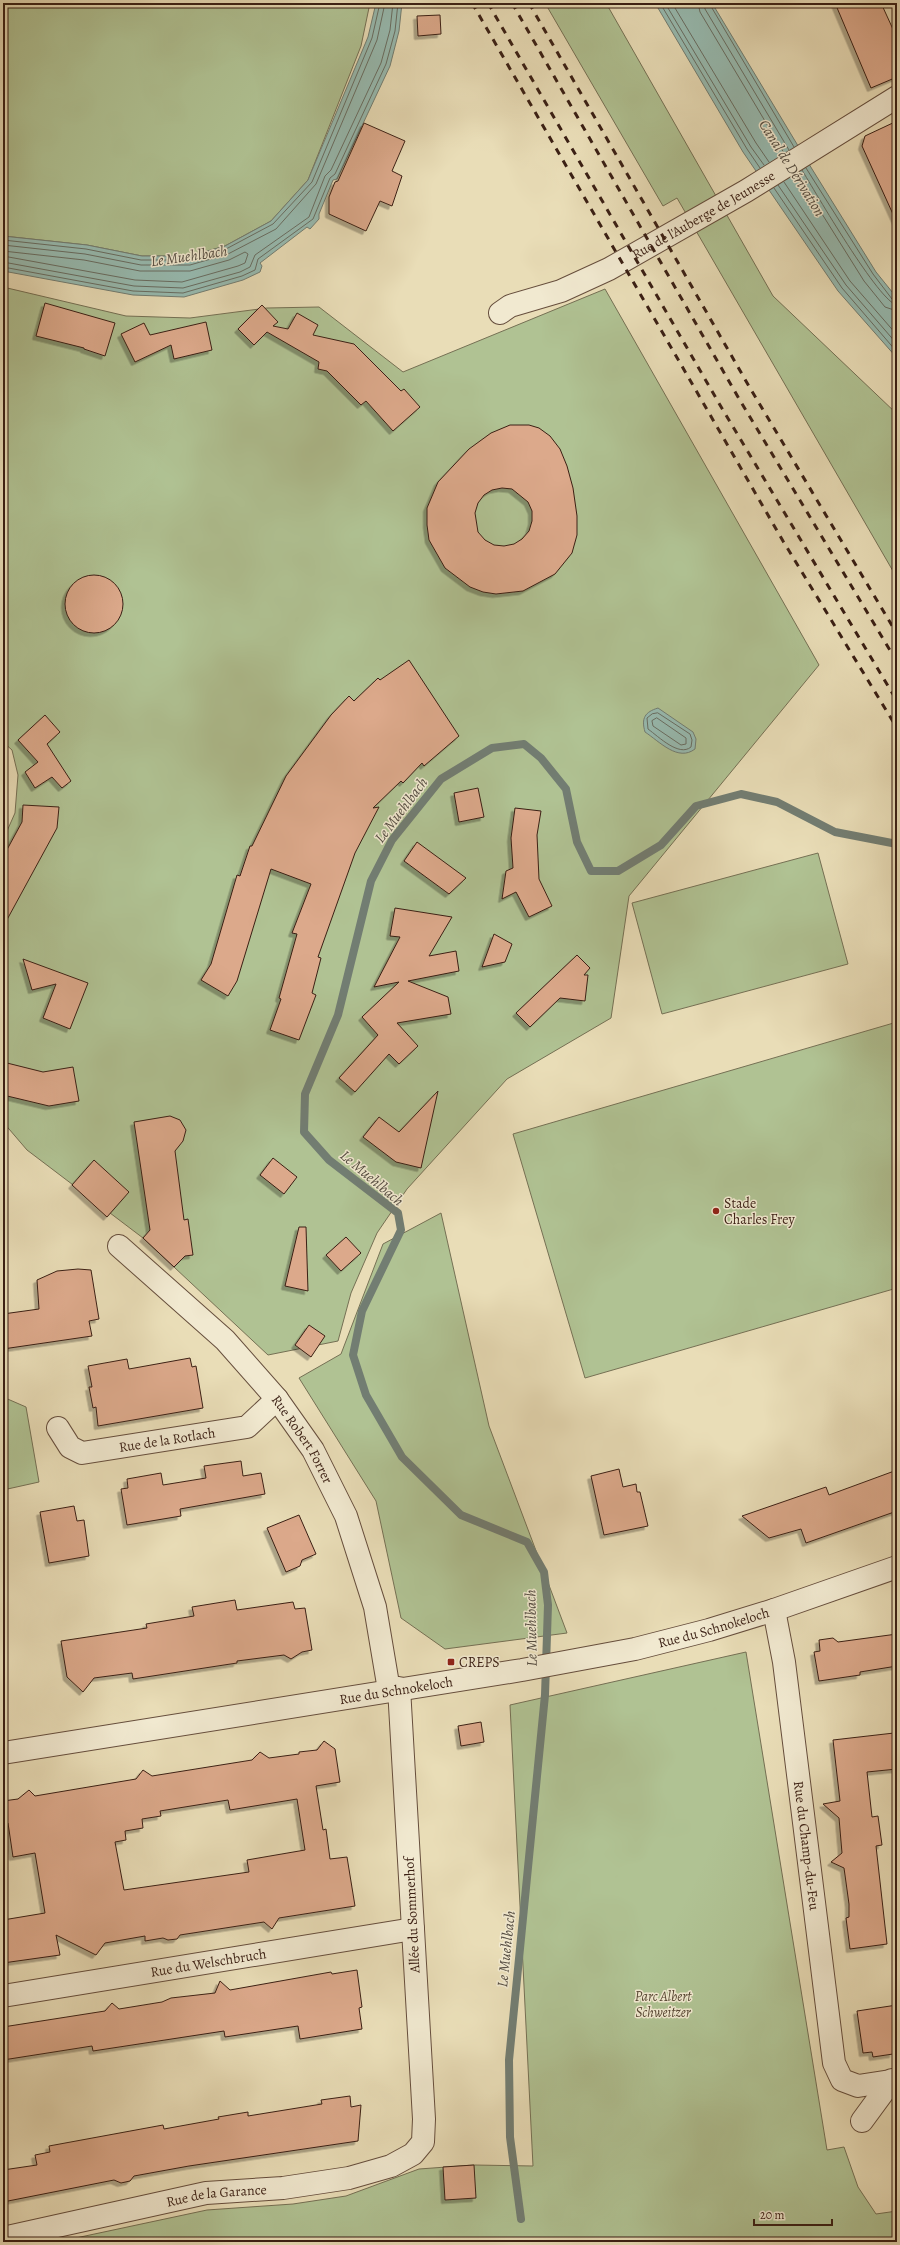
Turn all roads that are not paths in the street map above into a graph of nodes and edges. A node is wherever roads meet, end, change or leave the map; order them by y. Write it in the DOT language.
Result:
graph roads {
  1 [pos="897,97"];
  2 [pos="500,313"];
  3 [pos="119,1246"];
  4 [pos="277,1400"];
  5 [pos="58,1428"];
  6 [pos="897,1567"];
  7 [pos="774,1610"];
  8 [pos="394,1689"];
  9 [pos="3,1753"];
  10 [pos="413,1929"];
  11 [pos="3,1996"];
  12 [pos="895,2080"];
  13 [pos="862,2121"];
  14 [pos="423,2142"];
  15 [pos="3,2238"];
  1 -- 2 [label="street, Rue de l'Auberge de Jeunesse"];
  3 -- 4 [label="street, Rue Robert Forrer"];
  4 -- 5 [label="street, Rue de la Rotlach"];
  4 -- 8 [label="street, Rue Robert Forrer"];
  6 -- 7 [label="street, Rue du Schnokeloch"];
  7 -- 8 [label="street, Rue du Schnokeloch"];
  7 -- 12 [label="street, Rue du Champ-du-Feu"];
  8 -- 9 [label="street, Rue du Schnokeloch"];
  8 -- 10 [label="street, Allée du Sommerhof"];
  10 -- 11 [label="street, Rue du Welschbruch"];
  10 -- 14 [label="street, Allée du Sommerhof"];
  12 -- 13 [label="street"];
  14 -- 15 [label="street, Rue de la Garance"];
}
